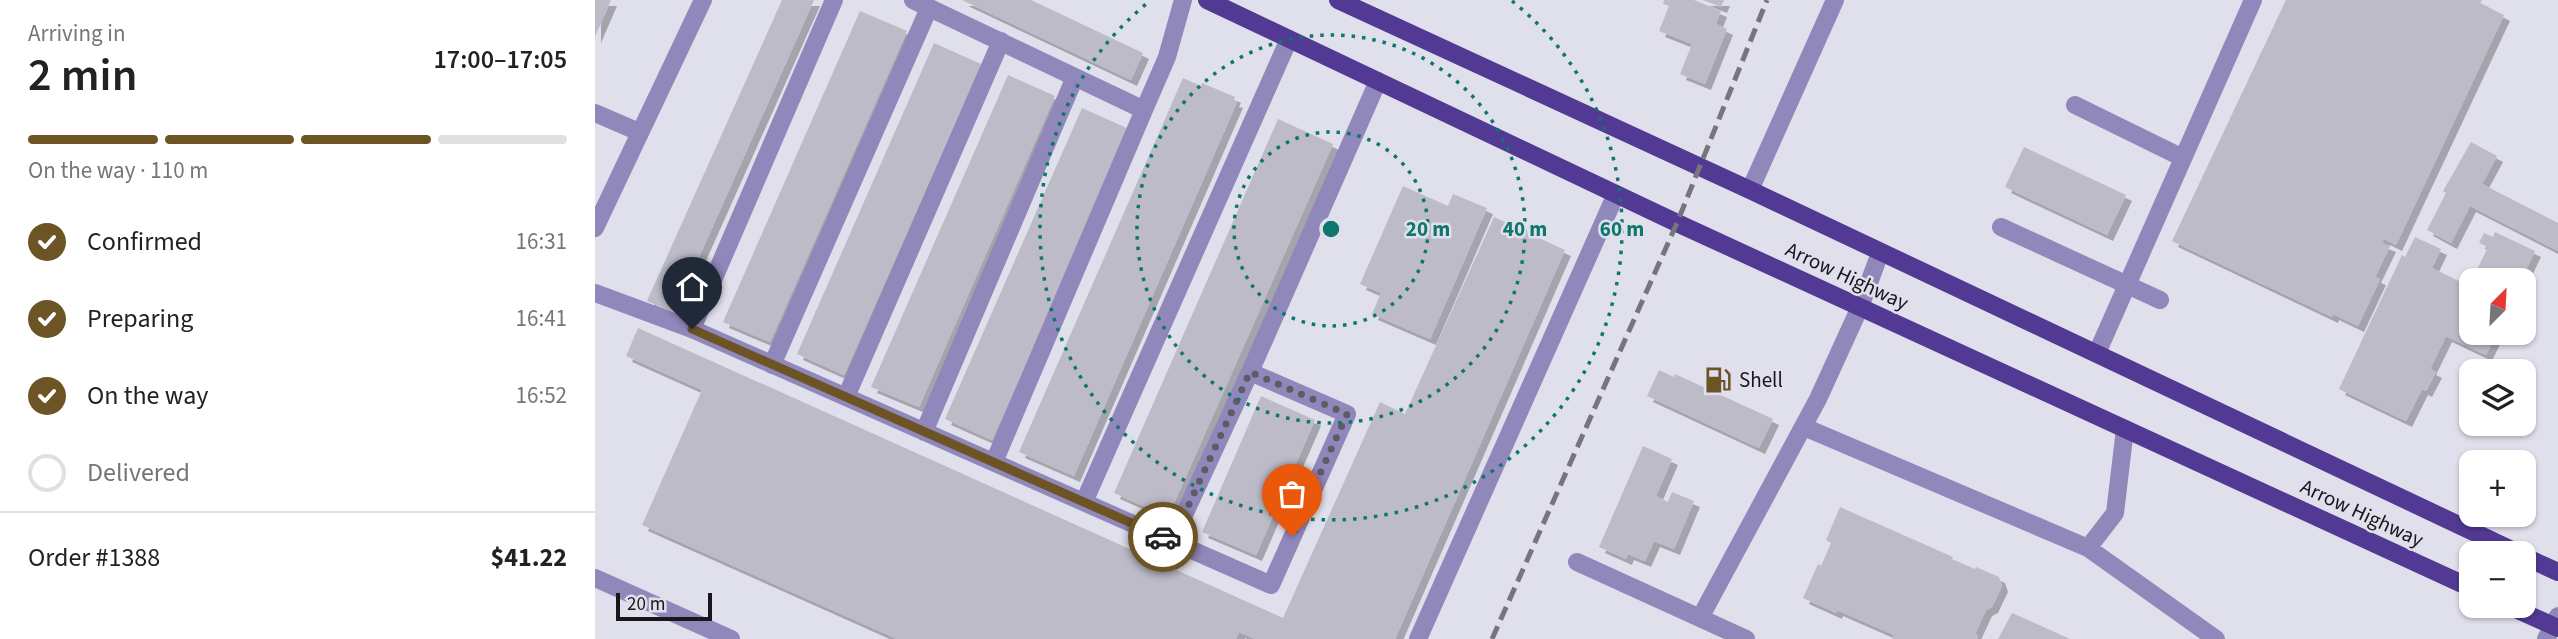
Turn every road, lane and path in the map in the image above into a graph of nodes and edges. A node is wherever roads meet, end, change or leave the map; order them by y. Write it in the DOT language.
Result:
graph roads {
  1 [pos="703,0"];
  2 [pos="834,0"];
  3 [pos="1183,0"];
  4 [pos="1207,0"];
  5 [pos="1338,0"];
  6 [pos="1835,0"];
  7 [pos="2253,0"];
  8 [pos="921,4"];
  9 [pos="1289,39"];
  10 [pos="1001,41"];
  11 [pos="1075,76"];
  12 [pos="1378,81"];
  13 [pos="2075,105"];
  14 [pos="1144,110"];
  15 [pos="595,113"];
  16 [pos="639,132"];
  17 [pos="2183,158"];
  18 [pos="1750,190"];
  19 [pos="1616,194"];
  20 [pos="2001,227"];
  21 [pos="595,228"];
  22 [pos="1881,253"];
  23 [pos="2126,285"];
  24 [pos="595,293"];
  25 [pos="2160,300"];
  26 [pos="1860,307"];
  27 [pos="692,329"];
  28 [pos="2097,353"];
  29 [pos="772,365"];
  30 [pos="1250,372"];
  31 [pos="846,397"];
  32 [pos="1804,427"];
  33 [pos="2125,429"];
  34 [pos="924,432"];
  35 [pos="994,462"];
  36 [pos="1084,502"];
  37 [pos="1172,541"];
  38 [pos="2493,541"];
  39 [pos="2088,548"];
  40 [pos="2536,561"];
  41 [pos="1577,562"];
  42 [pos="2558,572"];
  43 [pos="595,578"];
  44 [pos="2459,582"];
  45 [pos="1700,618"];
  46 [pos="2535,618"];
  47 [pos="2554,627"];
  48 [pos="731,639"];
  49 [pos="1418,639"];
  50 [pos="1746,639"];
  51 [pos="2216,639"];
  1 -- 16 [label="street"];
  2 -- 27 [label="street"];
  3 -- 14 [label="street"];
  4 -- 9 [label="main road, Arrow Highway"];
  5 -- 18 [label="main road, Arrow Highway"];
  6 -- 18 [label="street"];
  7 -- 17 [label="street"];
  8 -- 10 [label="street"];
  8 -- 29 [label="street"];
  9 -- 12 [label="main road, Arrow Highway"];
  9 -- 36 [label="street"];
  10 -- 11 [label="street"];
  10 -- 31 [label="street"];
  11 -- 14 [label="street"];
  11 -- 34 [label="street"];
  12 -- 19 [label="main road, Arrow Highway"];
  12 -- 30 [label="street"];
  13 -- 17 [label="street"];
  14 -- 35 [label="street"];
  15 -- 16 [label="street"];
  16 -- 21 [label="street"];
  17 -- 23 [label="street"];
  18 -- 22 [label="main road, Arrow Highway"];
  19 -- 26 [label="main road, Arrow Highway"];
  19 -- 49 [label="street"];
  20 -- 23 [label="street"];
  22 -- 26 [label="street"];
  22 -- 28 [label="main road, Arrow Highway"];
  23 -- 25 [label="street"];
  23 -- 28 [label="street"];
  24 -- 27 [label="street"];
  26 -- 32 [label="street"];
  26 -- 33 [label="main road, Arrow Highway"];
  27 -- 29 [label="street"];
  28 -- 38 [label="main road, Arrow Highway"];
  29 -- 31 [label="street"];
  30 -- 37 [label="street"];
  30 -- 37 [label="street"];
  31 -- 34 [label="street"];
  32 -- 39 [label="street"];
  32 -- 45 [label="street"];
  33 -- 39 [label="street"];
  33 -- 44 [label="main road, Arrow Highway"];
  34 -- 35 [label="street"];
  35 -- 36 [label="street"];
  36 -- 37 [label="street"];
  39 -- 51 [label="street"];
  40 -- 42 [label="main road"];
  41 -- 45 [label="street"];
  43 -- 48 [label="street"];
  45 -- 50 [label="street"];
  46 -- 47 [label="main road"];
}
